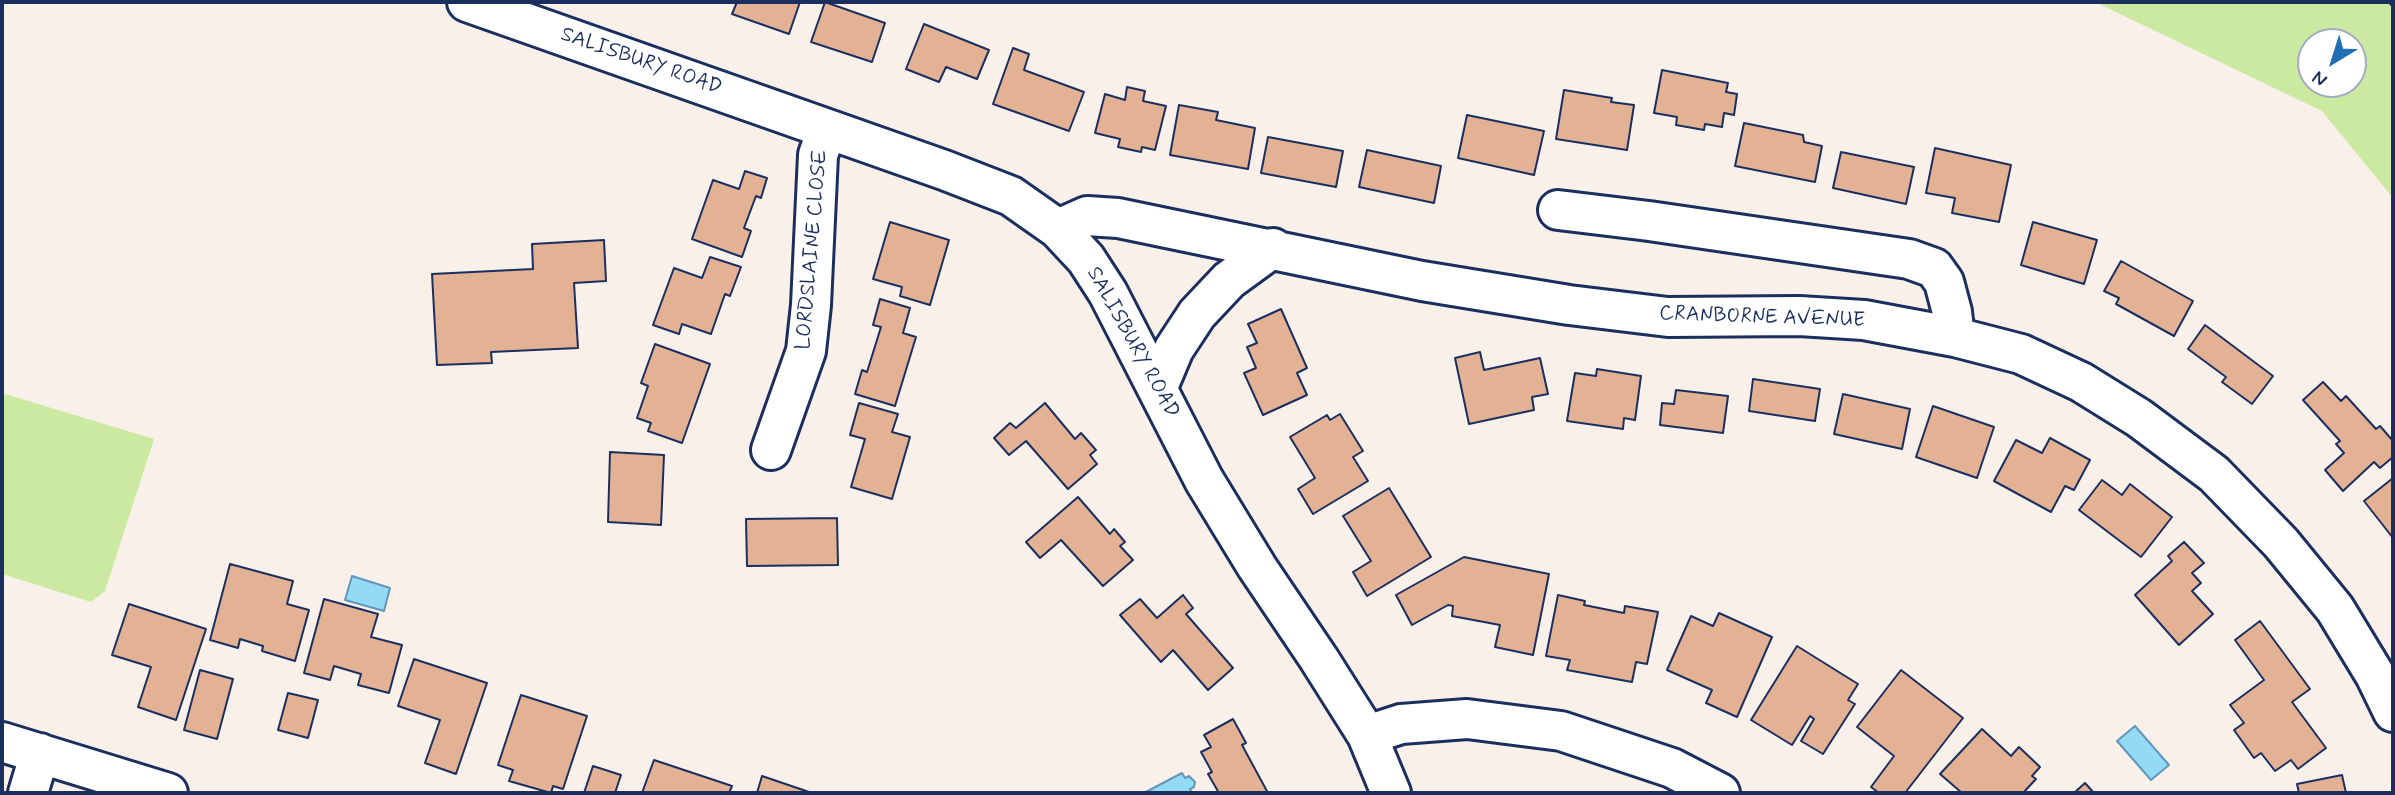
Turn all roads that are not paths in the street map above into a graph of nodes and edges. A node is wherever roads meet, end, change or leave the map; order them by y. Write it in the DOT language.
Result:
graph roads {
  1 [pos="467,2"];
  2 [pos="827,129"];
  3 [pos="1558,210"];
  4 [pos="1058,229"];
  5 [pos="1273,248"];
  6 [pos="1955,337"];
  7 [pos="1158,387"];
  8 [pos="771,450"];
  9 [pos="2393,712"];
  10 [pos="1367,735"];
  11 [pos="2,741"];
  12 [pos="40,753"];
  13 [pos="28,793"];
  14 [pos="168,793"];
  15 [pos="1391,793"];
  16 [pos="1720,793"];
  1 -- 2 [label="street, SALISBURY ROAD"];
  2 -- 4 [label="street, SALISBURY ROAD"];
  2 -- 8 [label="street, LORDSLAINE CLOSE"];
  3 -- 6 [label="street"];
  4 -- 5 [label="street, CRANBORNE AVENUE"];
  4 -- 7 [label="street, SALISBURY ROAD"];
  5 -- 6 [label="street, CRANBORNE AVENUE"];
  5 -- 7 [label="street"];
  6 -- 9 [label="street, CRANBORNE AVENUE"];
  7 -- 10 [label="street, SALISBURY ROAD"];
  10 -- 15 [label="street, SALISBURY ROAD"];
  10 -- 16 [label="street"];
  11 -- 12 [label="street"];
  12 -- 13 [label="street"];
  12 -- 14 [label="street"];
}
